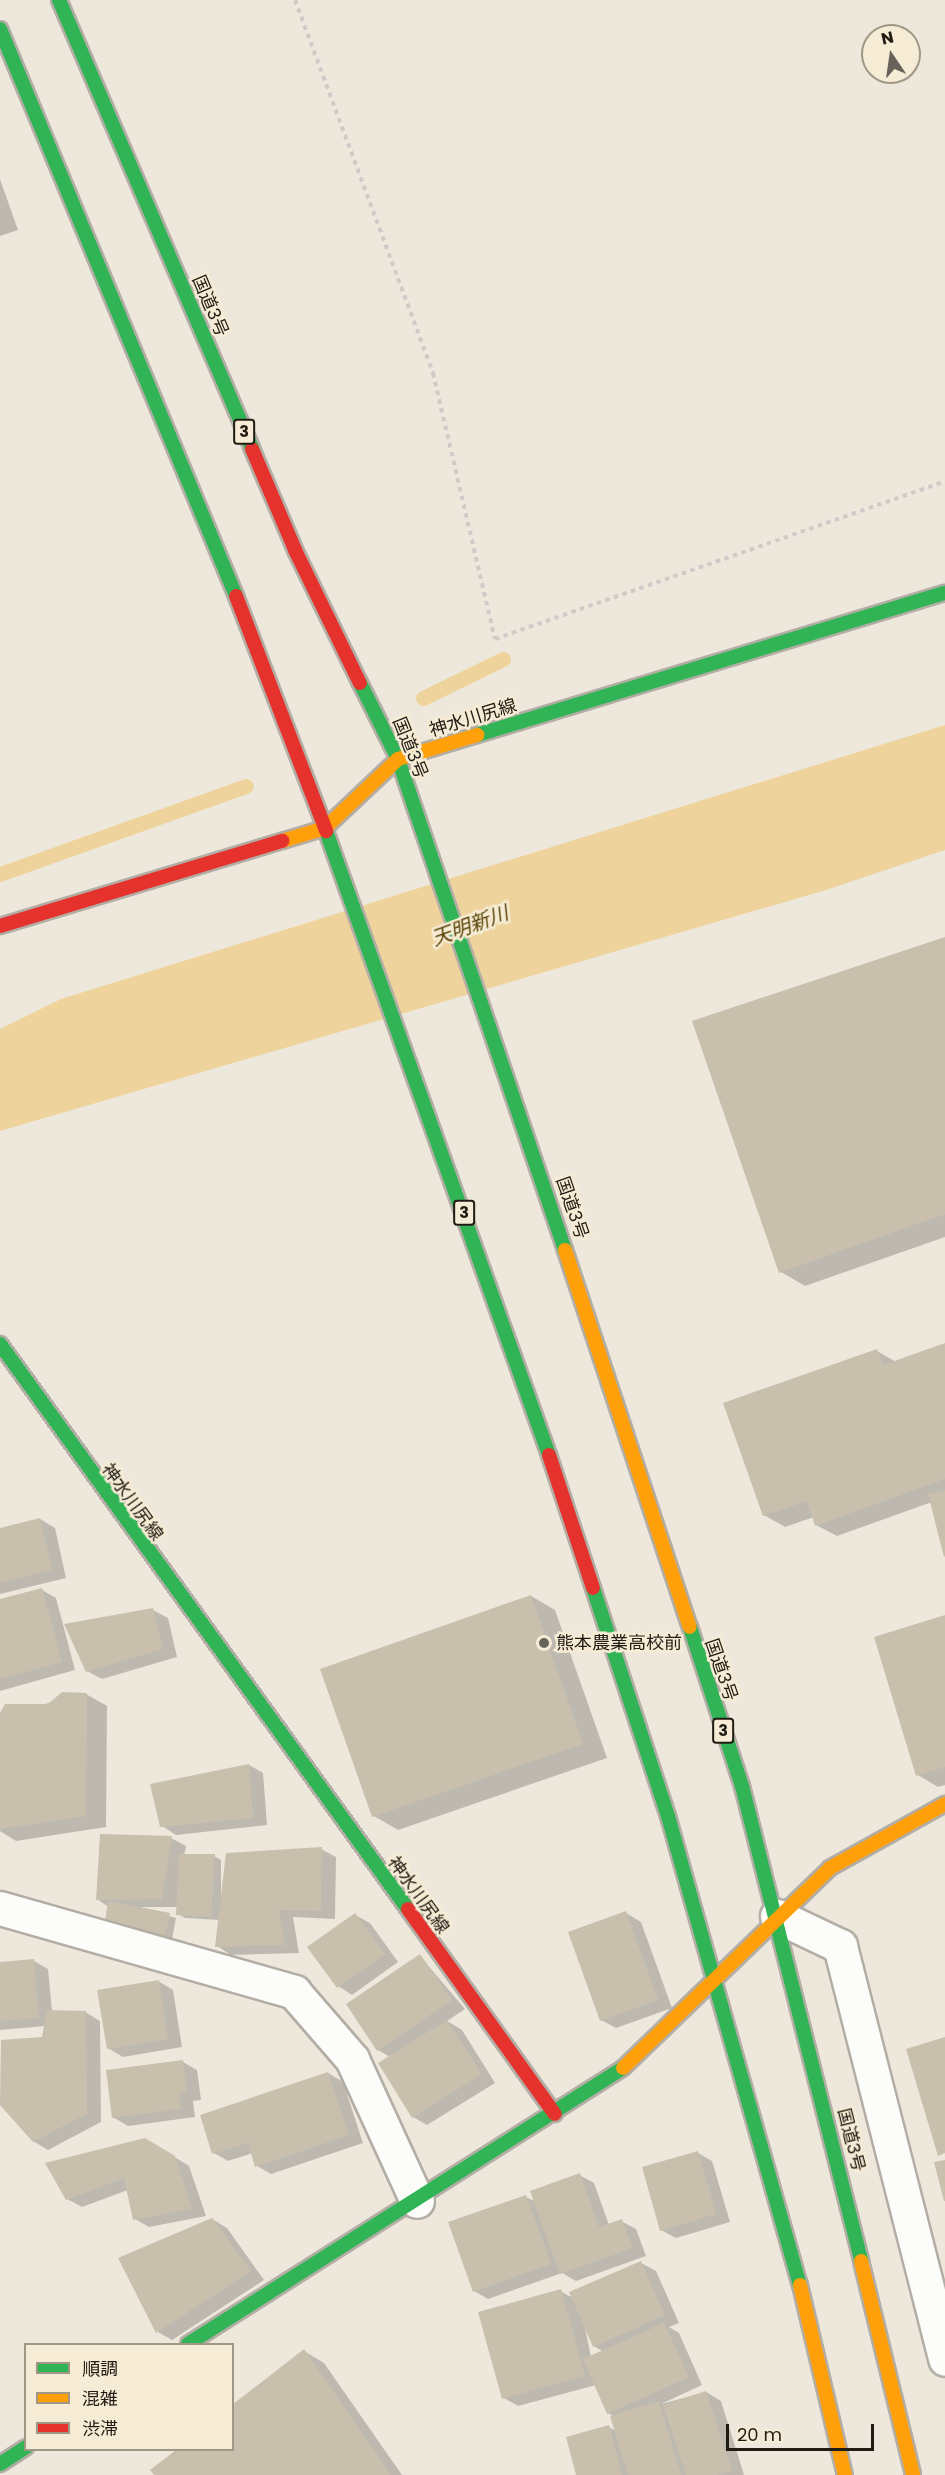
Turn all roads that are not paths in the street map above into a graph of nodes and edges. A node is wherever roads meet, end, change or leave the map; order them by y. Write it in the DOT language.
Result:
graph roads {
  1 [pos="59,0"];
  2 [pos="0,29"];
  3 [pos="945,594"];
  4 [pos="398,759"];
  5 [pos="325,828"];
  6 [pos="0,926"];
  7 [pos="0,1344"];
  8 [pos="945,1804"];
  9 [pos="0,1908"];
  10 [pos="777,1916"];
  11 [pos="715,1981"];
  12 [pos="555,2114"];
  13 [pos="417,2201"];
  14 [pos="190,2343"];
  15 [pos="945,2359"];
  16 [pos="24,2448"];
  17 [pos="0,2464"];
  18 [pos="845,2475"];
  19 [pos="913,2475"];
  1 -- 4 [label="main road, 国道3号 / 3"];
  2 -- 5 [label="main road, 3"];
  3 -- 4 [label="main road, 神水川尻線"];
  4 -- 5 [label="main road, 神水川尻線"];
  4 -- 10 [label="main road, 国道3号 / 3"];
  5 -- 6 [label="main road, 神水川尻線"];
  5 -- 11 [label="main road, 3"];
  7 -- 12 [label="main road, 神水川尻線"];
  8 -- 10 [label="main road"];
  9 -- 13 [label="street"];
  10 -- 11 [label="main road"];
  10 -- 15 [label="street"];
  10 -- 19 [label="main road, 国道3号 / 3"];
  11 -- 12 [label="main road"];
  11 -- 18 [label="main road, 3"];
  12 -- 13 [label="main road"];
  13 -- 14 [label="main road"];
  16 -- 17 [label="main road"];
}
